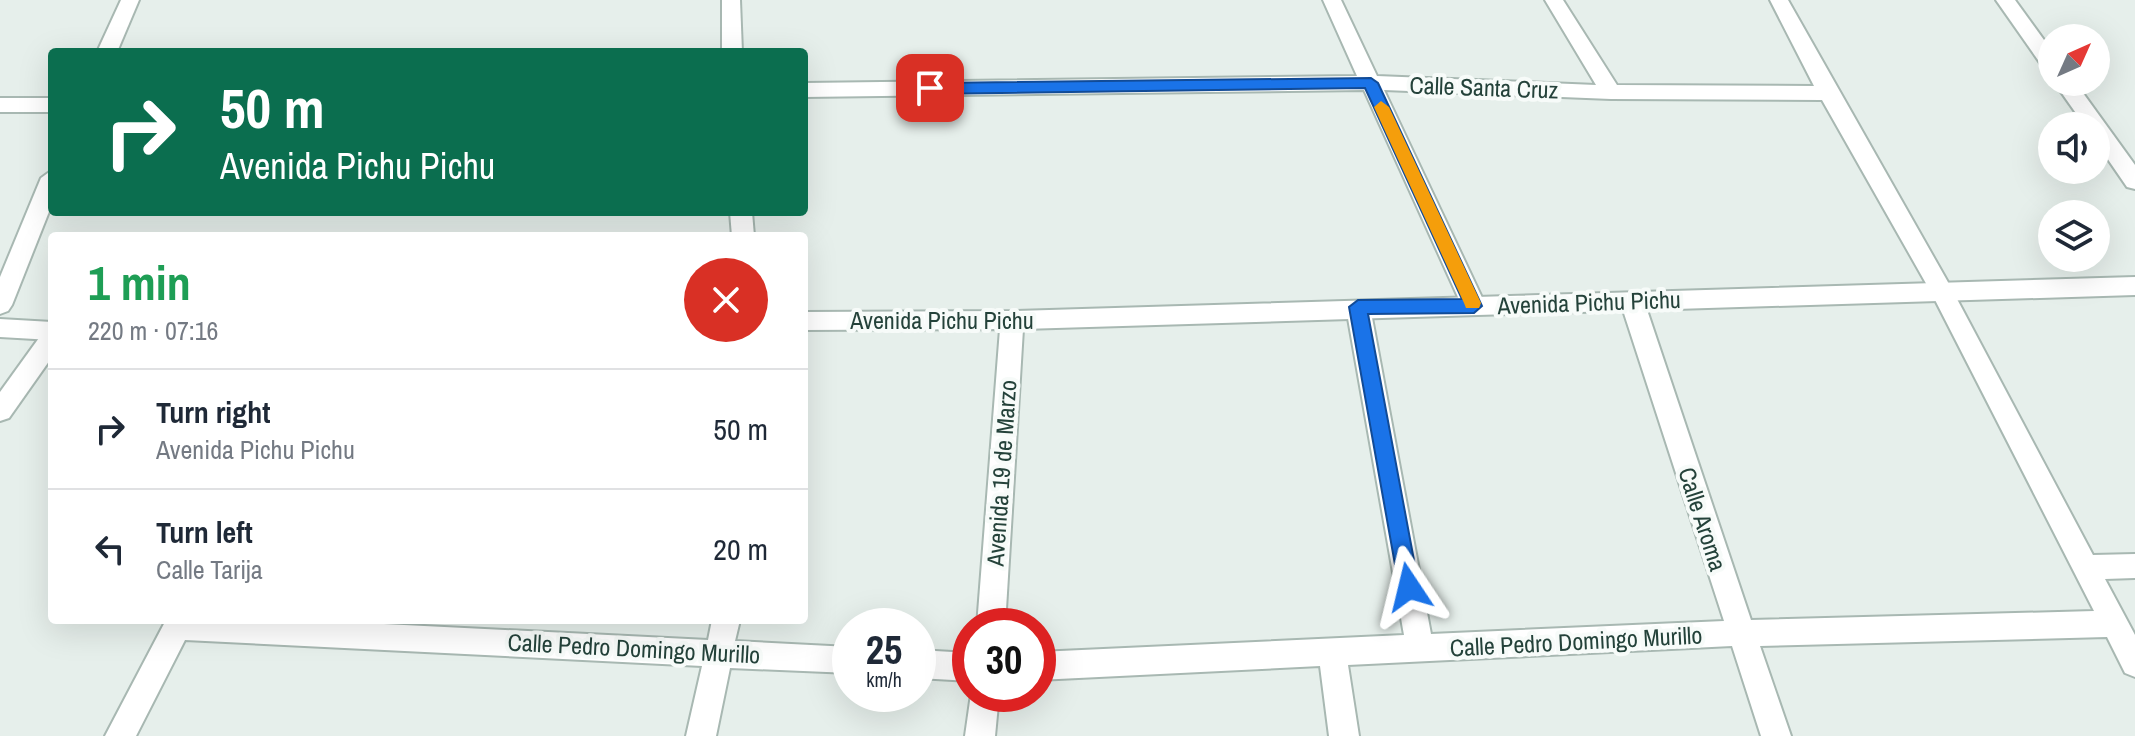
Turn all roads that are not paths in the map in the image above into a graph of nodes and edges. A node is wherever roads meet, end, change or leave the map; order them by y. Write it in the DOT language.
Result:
graph roads {
  1 [pos="130,0"];
  2 [pos="731,0"];
  3 [pos="1332,0"];
  4 [pos="1554,0"];
  5 [pos="1779,0"];
  6 [pos="2005,0"];
  7 [pos="2038,46"];
  8 [pos="109,48"];
  9 [pos="732,48"];
  10 [pos="1371,83"];
  11 [pos="808,90"];
  12 [pos="1611,92"];
  13 [pos="1828,93"];
  14 [pos="0,105"];
  15 [pos="48,105"];
  16 [pos="2110,146"];
  17 [pos="2135,181"];
  18 [pos="48,188"];
  19 [pos="2135,286"];
  20 [pos="1941,290"];
  21 [pos="1632,301"];
  22 [pos="0,305"];
  23 [pos="1474,306"];
  24 [pos="1358,307"];
  25 [pos="1012,320"];
  26 [pos="808,321"];
  27 [pos="0,328"];
  28 [pos="48,331"];
  29 [pos="48,344"];
  30 [pos="0,411"];
  31 [pos="2135,566"];
  32 [pos="2083,567"];
  33 [pos="992,608"];
  34 [pos="179,624"];
  35 [pos="199,624"];
  36 [pos="725,624"];
  37 [pos="2115,624"];
  38 [pos="1740,633"];
  39 [pos="1420,649"];
  40 [pos="719,652"];
  41 [pos="1332,653"];
  42 [pos="832,659"];
  43 [pos="2135,663"];
  44 [pos="1056,665"];
  45 [pos="983,712"];
  46 [pos="120,736"];
  47 [pos="701,736"];
  48 [pos="980,736"];
  49 [pos="1344,736"];
  50 [pos="1776,736"];
  1 -- 8 [label="street"];
  2 -- 9 [label="street"];
  3 -- 10 [label="street"];
  4 -- 12 [label="street"];
  5 -- 13 [label="street"];
  6 -- 7 [label="street"];
  10 -- 11 [label="street, Calle Santa Cruz"];
  10 -- 12 [label="street, Calle Santa Cruz"];
  10 -- 23 [label="street"];
  12 -- 13 [label="street, Calle Santa Cruz"];
  13 -- 20 [label="street"];
  14 -- 15 [label="street"];
  16 -- 17 [label="street"];
  18 -- 22 [label="street"];
  19 -- 20 [label="street, Avenida Pichu Pichu"];
  20 -- 21 [label="street, Avenida Pichu Pichu"];
  20 -- 32 [label="street"];
  21 -- 23 [label="street, Avenida Pichu Pichu"];
  21 -- 38 [label="street, Calle Aroma"];
  23 -- 24 [label="street, Avenida Pichu Pichu"];
  24 -- 25 [label="street, Avenida Pichu Pichu"];
  24 -- 39 [label="street"];
  25 -- 26 [label="street, Avenida Pichu Pichu"];
  25 -- 33 [label="street, Avenida 19 de Marzo"];
  27 -- 28 [label="street"];
  29 -- 30 [label="street"];
  31 -- 32 [label="street"];
  32 -- 37 [label="street"];
  34 -- 46 [label="street"];
  35 -- 40 [label="street, Calle Pedro Domingo Murillo"];
  36 -- 40 [label="street"];
  37 -- 38 [label="street, Calle Pedro Domingo Murillo"];
  37 -- 43 [label="street"];
  38 -- 39 [label="street, Calle Pedro Domingo Murillo"];
  38 -- 50 [label="street, Calle Aroma"];
  39 -- 41 [label="street, Calle Pedro Domingo Murillo"];
  40 -- 42 [label="street, Calle Pedro Domingo Murillo"];
  40 -- 47 [label="street"];
  41 -- 44 [label="street, Calle Pedro Domingo Murillo"];
  41 -- 49 [label="street"];
  45 -- 48 [label="street"];
}
